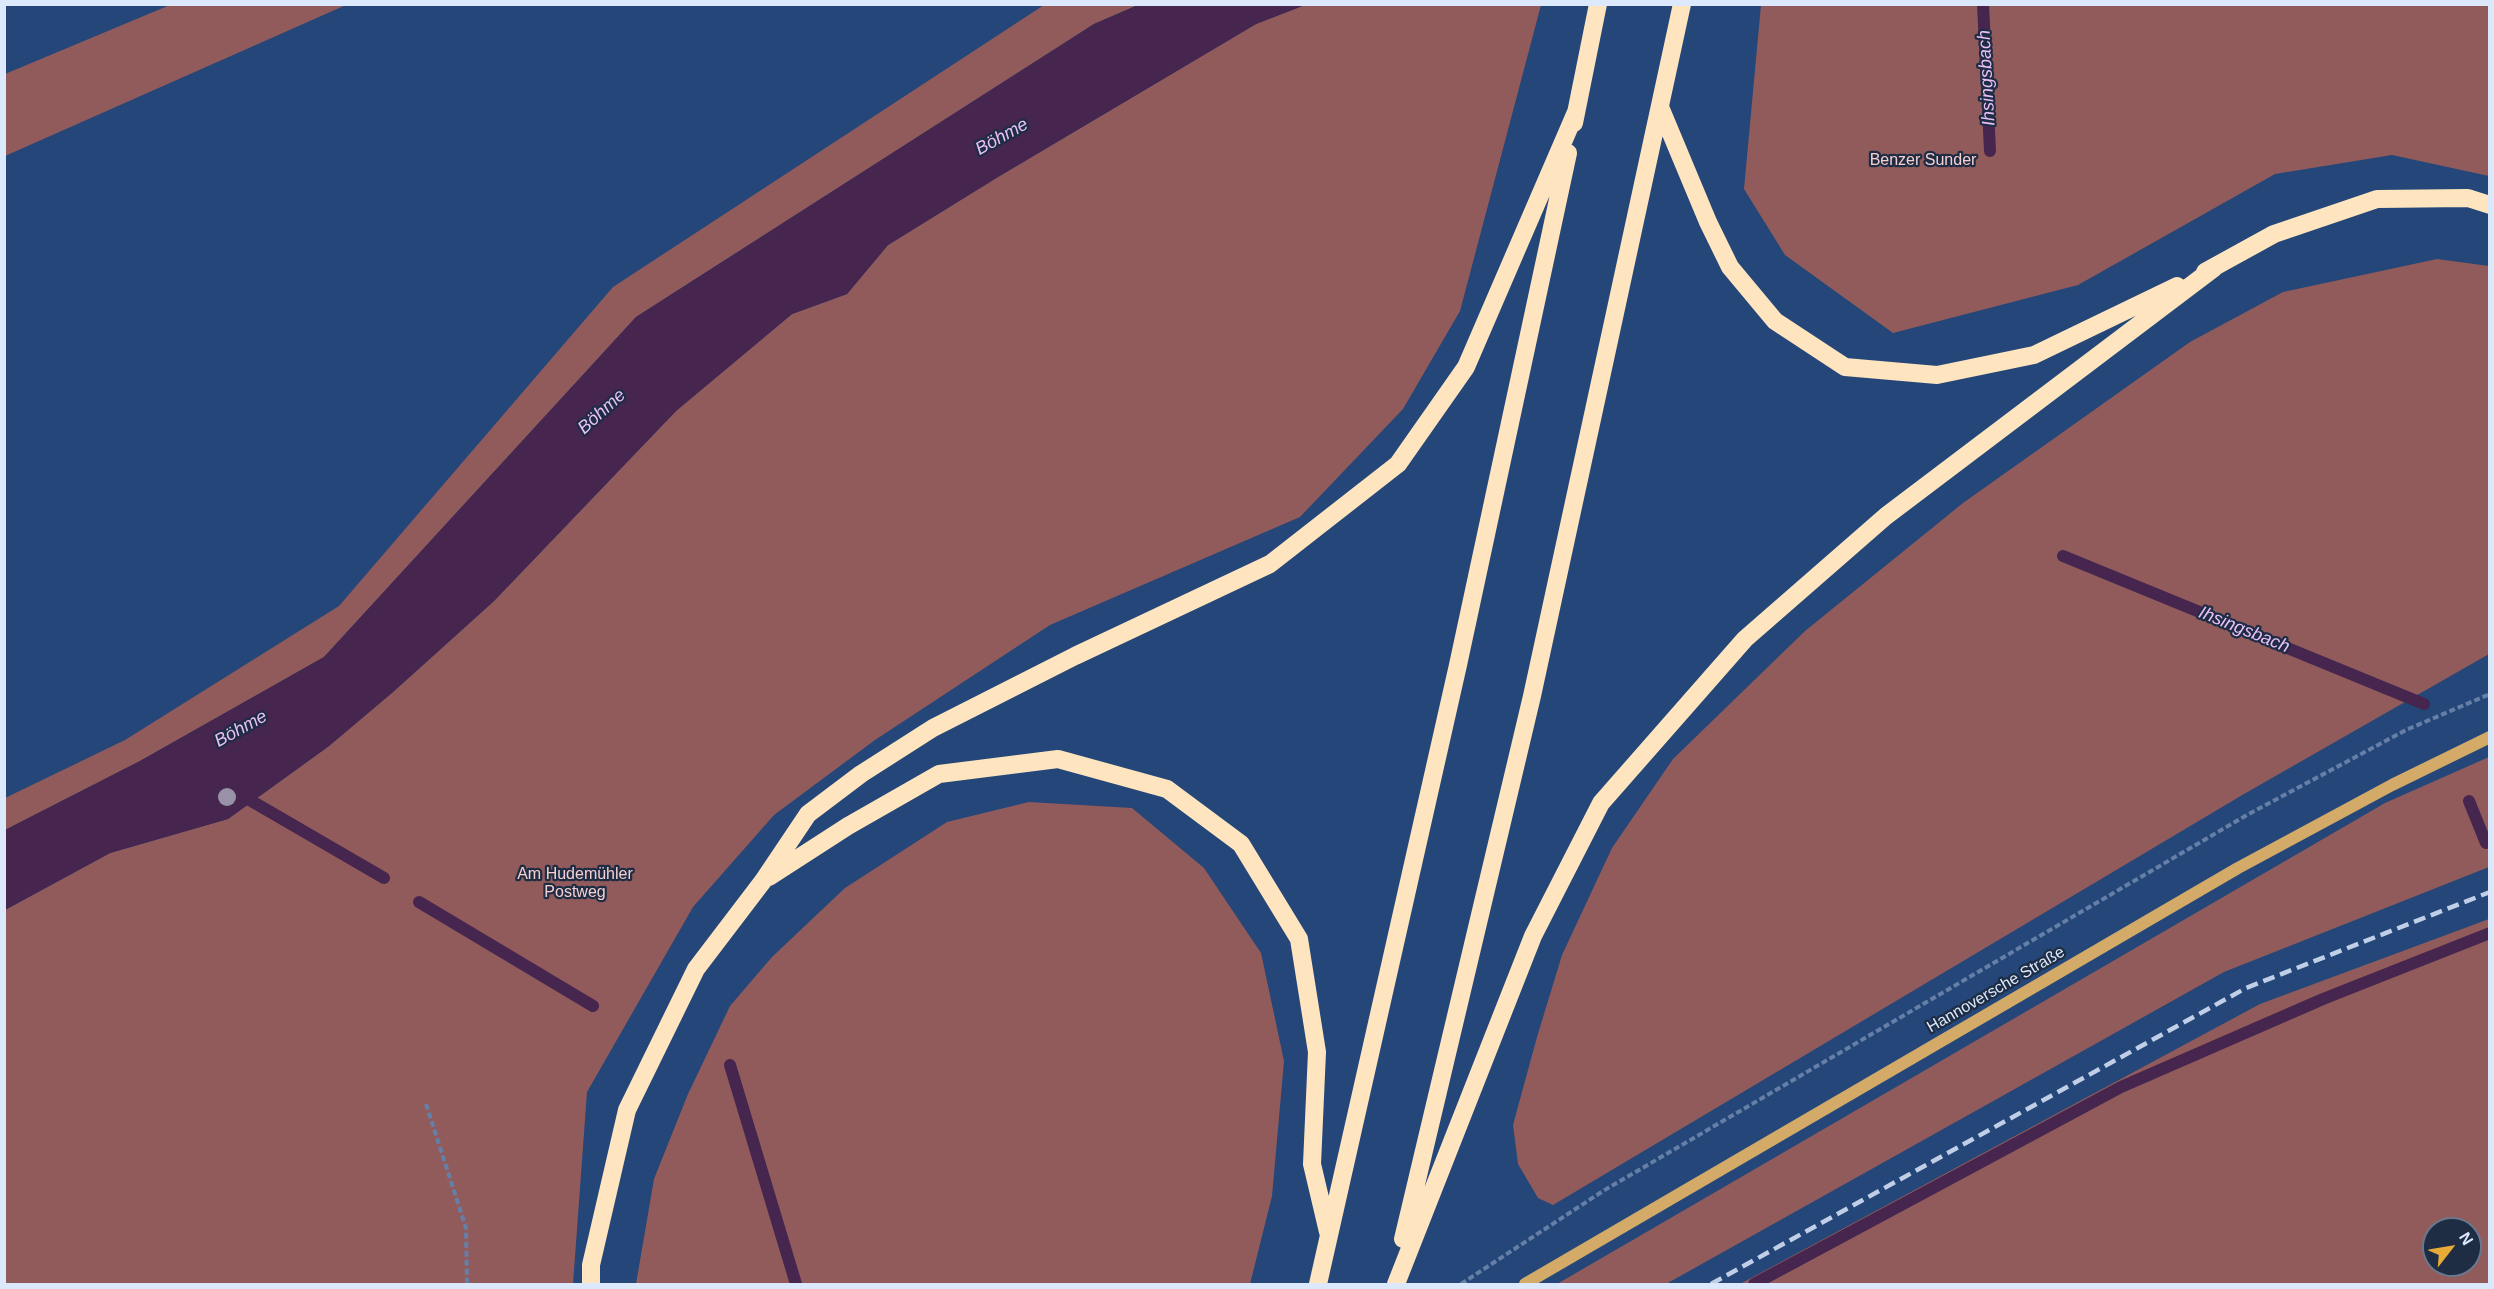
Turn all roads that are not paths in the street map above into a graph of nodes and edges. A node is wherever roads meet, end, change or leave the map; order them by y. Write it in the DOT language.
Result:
graph roads {
  1 [pos="1598,4"];
  2 [pos="1682,4"];
  3 [pos="1660,107"];
  4 [pos="1576,112"];
  5 [pos="2490,205"];
  6 [pos="2214,268"];
  7 [pos="2490,737"];
  8 [pos="763,882"];
  9 [pos="1329,1237"];
  10 [pos="591,1284"];
  11 [pos="1318,1284"];
  12 [pos="1394,1284"];
  13 [pos="1526,1284"];
  1 -- 4 [label="highway"];
  2 -- 3 [label="highway"];
  3 -- 6 [label="highway"];
  3 -- 12 [label="highway"];
  4 -- 8 [label="highway"];
  4 -- 9 [label="highway"];
  5 -- 6 [label="highway"];
  6 -- 12 [label="highway"];
  7 -- 13 [label="main road, Hannoversche Straße"];
  8 -- 9 [label="highway"];
  8 -- 10 [label="highway"];
  9 -- 11 [label="highway"];
}
